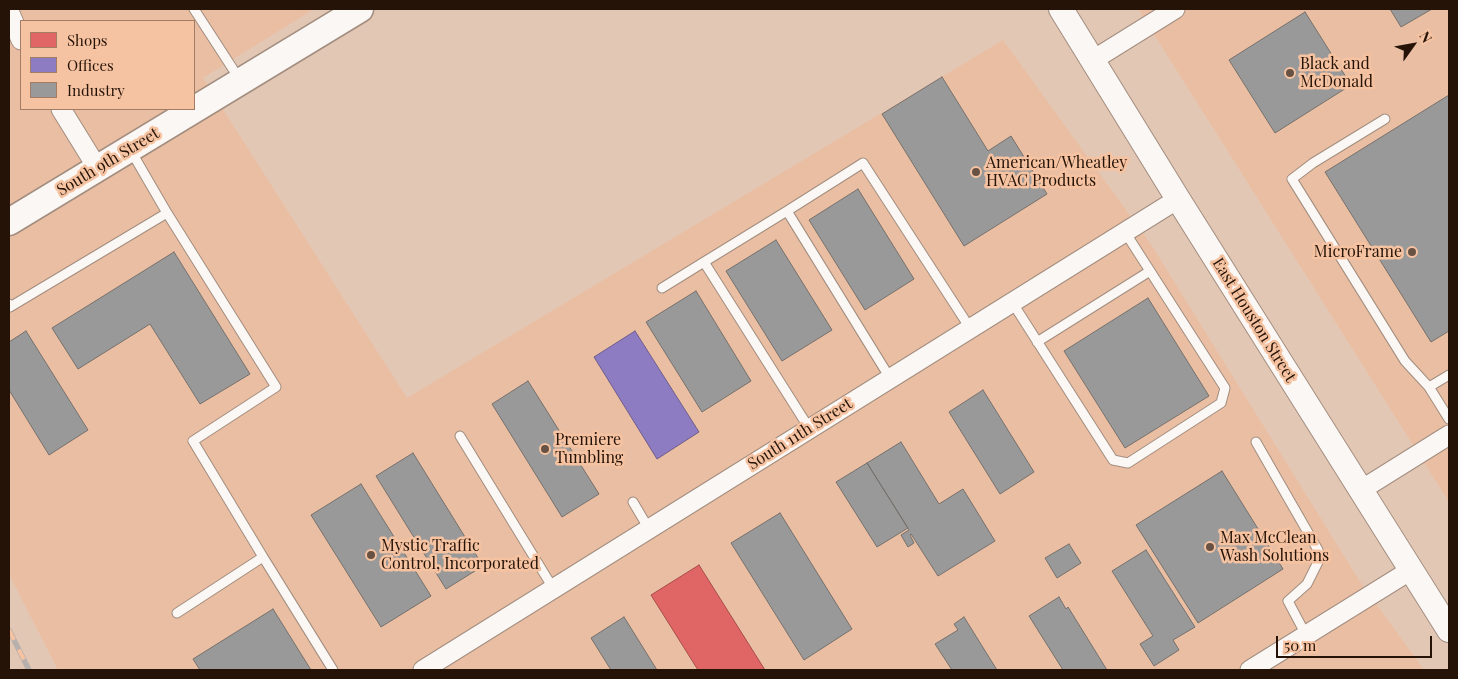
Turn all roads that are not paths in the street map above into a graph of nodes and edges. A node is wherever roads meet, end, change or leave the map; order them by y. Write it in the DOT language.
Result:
graph roads {
  1 [pos="194,9"];
  2 [pos="360,9"];
  3 [pos="1062,9"];
  4 [pos="1072,9"];
  5 [pos="1175,9"];
  6 [pos="9,11"];
  7 [pos="1078,34"];
  8 [pos="20,38"];
  9 [pos="1094,60"];
  10 [pos="241,81"];
  11 [pos="195,109"];
  12 [pos="62,110"];
  13 [pos="194,110"];
  14 [pos="1386,119"];
  15 [pos="130,149"];
  16 [pos="98,169"];
  17 [pos="1178,199"];
  18 [pos="787,211"];
  19 [pos="167,213"];
  20 [pos="9,222"];
  21 [pos="1125,232"];
  22 [pos="704,262"];
  23 [pos="1150,271"];
  24 [pos="662,288"];
  25 [pos="1012,302"];
  26 [pos="9,304"];
  27 [pos="970,328"];
  28 [pos="1037,342"];
  29 [pos="1449,375"];
  30 [pos="890,378"];
  31 [pos="1429,387"];
  32 [pos="1449,419"];
  33 [pos="809,428"];
  34 [pos="1449,435"];
  35 [pos="460,436"];
  36 [pos="1256,442"];
  37 [pos="1361,490"];
  38 [pos="633,502"];
  39 [pos="648,529"];
  40 [pos="263,557"];
  41 [pos="1411,570"];
  42 [pos="553,588"];
  43 [pos="177,613"];
  44 [pos="1449,630"];
  45 [pos="1306,635"];
  46 [pos="333,670"];
  47 [pos="423,670"];
  48 [pos="1250,670"];
  1 -- 10 [label="lane"];
  2 -- 10 [label="main road, South 9th Street"];
  3 -- 7 [label="street, East Houston Street"];
  4 -- 7 [label="street"];
  5 -- 9 [label="street"];
  6 -- 8 [label="street"];
  7 -- 9 [label="street, East Houston Street"];
  9 -- 17 [label="street, East Houston Street"];
  10 -- 11 [label="main road, South 9th Street"];
  12 -- 16 [label="street"];
  13 -- 15 [label="main road, South 9th Street"];
  14 -- 31 [label="lane"];
  15 -- 16 [label="main road, South 9th Street"];
  15 -- 19 [label="lane"];
  16 -- 20 [label="main road, South 9th Street"];
  17 -- 21 [label="street, South 11th Street"];
  17 -- 37 [label="street, East Houston Street"];
  18 -- 22 [label="lane"];
  18 -- 27 [label="lane"];
  18 -- 30 [label="lane"];
  19 -- 26 [label="lane"];
  19 -- 40 [label="lane"];
  21 -- 23 [label="lane"];
  21 -- 25 [label="street, South 11th Street"];
  22 -- 24 [label="lane"];
  22 -- 33 [label="lane"];
  23 -- 28 [label="lane"];
  23 -- 28 [label="lane"];
  25 -- 27 [label="street, South 11th Street"];
  25 -- 28 [label="lane"];
  27 -- 30 [label="street, South 11th Street"];
  29 -- 31 [label="lane"];
  30 -- 33 [label="street, South 11th Street"];
  31 -- 32 [label="lane"];
  33 -- 39 [label="street, South 11th Street"];
  34 -- 37 [label="street"];
  35 -- 42 [label="lane"];
  36 -- 45 [label="lane"];
  37 -- 41 [label="street, East Houston Street"];
  38 -- 39 [label="lane"];
  39 -- 42 [label="street, South 11th Street"];
  40 -- 43 [label="lane"];
  40 -- 46 [label="lane"];
  41 -- 44 [label="street, East Houston Street"];
  41 -- 45 [label="street"];
  42 -- 47 [label="street, South 11th Street"];
  45 -- 48 [label="street"];
}
